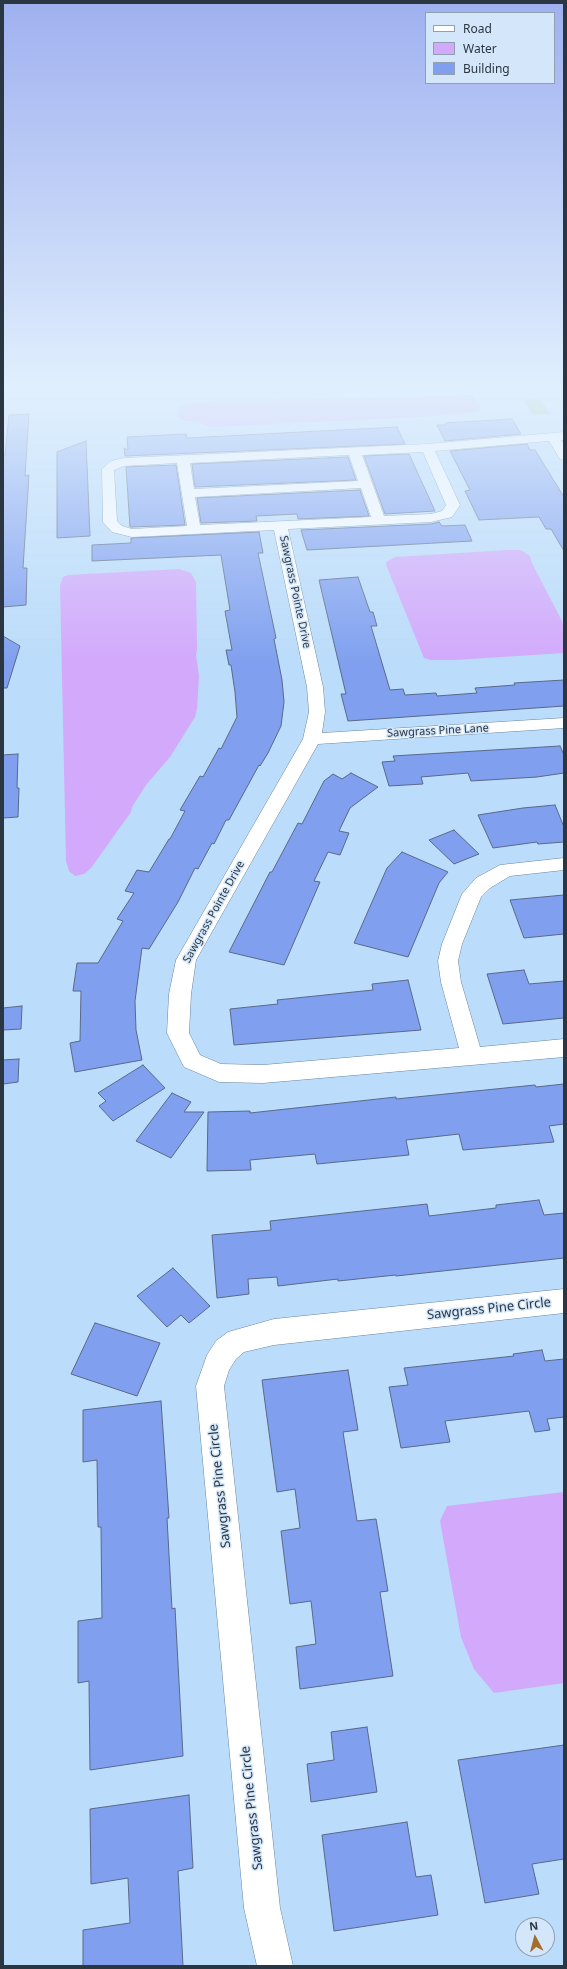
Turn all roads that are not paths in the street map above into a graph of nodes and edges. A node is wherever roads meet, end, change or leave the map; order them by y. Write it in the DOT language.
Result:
graph roads {
  1 [pos="108,478"];
  2 [pos="186,478"];
  3 [pos="364,478"];
  4 [pos="441,478"];
  5 [pos="366,484"];
  6 [pos="188,493"];
  7 [pos="379,521"];
  8 [pos="280,526"];
  9 [pos="194,530"];
  10 [pos="564,724"];
  11 [pos="312,739"];
  12 [pos="564,864"];
  13 [pos="564,1048"];
  14 [pos="472,1056"];
  15 [pos="564,1301"];
  16 [pos="274,1966"];
  1 -- 9 [label="street"];
  2 -- 6 [label="street"];
  3 -- 5 [label="street"];
  4 -- 7 [label="street"];
  5 -- 6 [label="street"];
  5 -- 7 [label="street"];
  6 -- 9 [label="street"];
  7 -- 8 [label="street"];
  8 -- 9 [label="street"];
  8 -- 11 [label="street, Sawgrass Pointe Drive"];
  10 -- 11 [label="street, Sawgrass Pine Lane"];
  11 -- 14 [label="street, Sawgrass Pointe Drive"];
  12 -- 14 [label="street"];
  13 -- 14 [label="street, Sawgrass Pointe Drive"];
  15 -- 16 [label="street, Sawgrass Pine Circle"];
}
